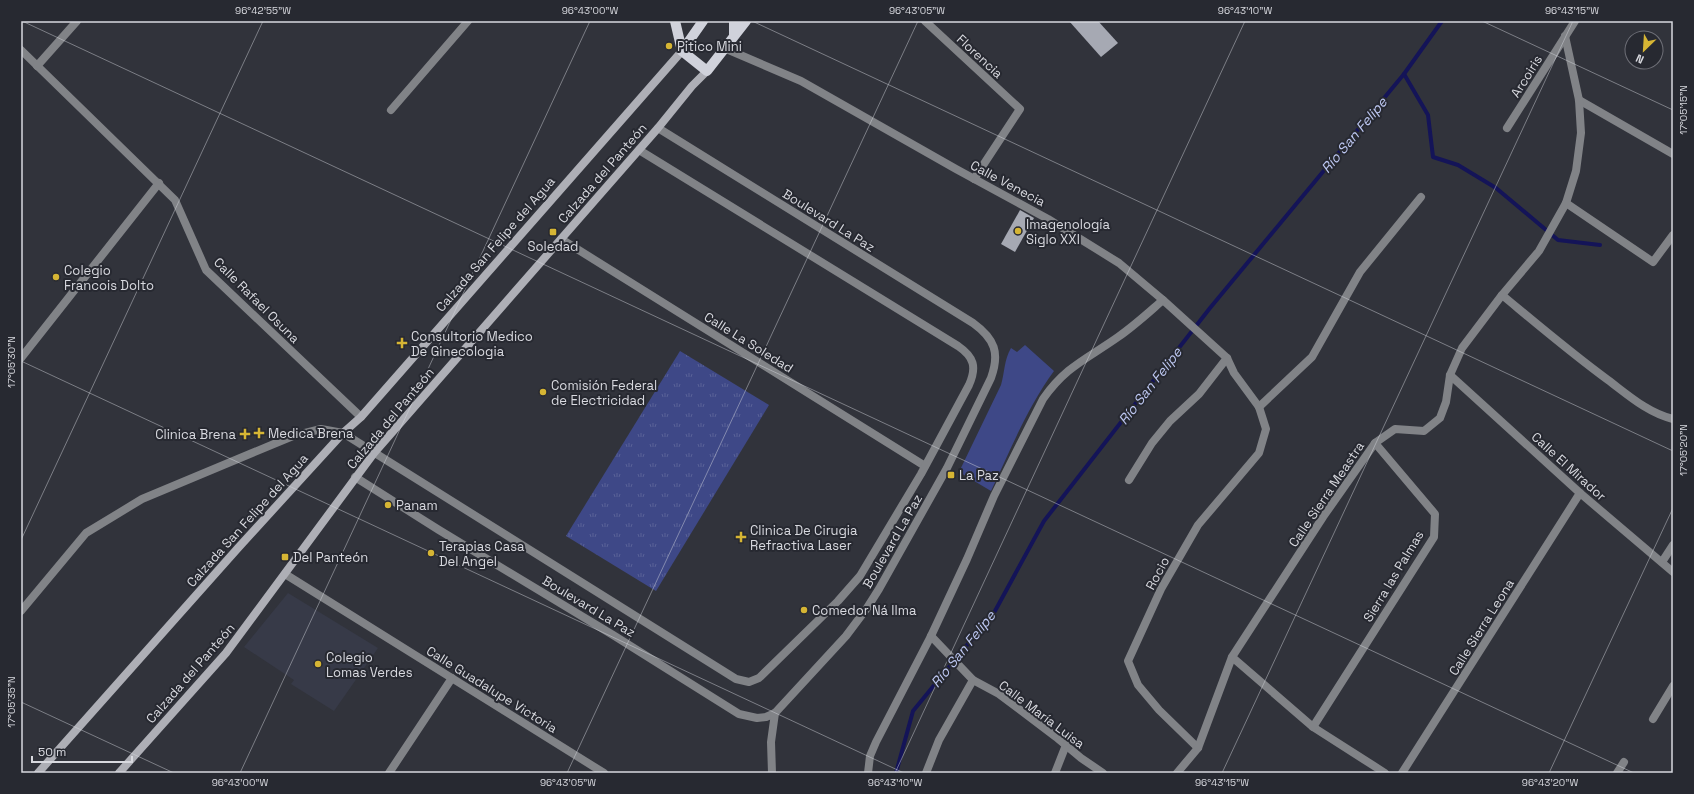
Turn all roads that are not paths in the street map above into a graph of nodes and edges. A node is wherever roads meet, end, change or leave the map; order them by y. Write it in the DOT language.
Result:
graph roads {
  1 [pos="77,21"];
  2 [pos="468,21"];
  3 [pos="675,21"];
  4 [pos="704,21"];
  5 [pos="734,21"];
  6 [pos="746,21"];
  7 [pos="925,21"];
  8 [pos="1575,21"];
  9 [pos="734,35"];
  10 [pos="1565,36"];
  11 [pos="724,48"];
  12 [pos="21,50"];
  13 [pos="682,51"];
  14 [pos="37,66"];
  15 [pos="707,71"];
  16 [pos="1579,100"];
  17 [pos="391,110"];
  18 [pos="658,128"];
  19 [pos="1507,128"];
  20 [pos="639,150"];
  21 [pos="1673,154"];
  22 [pos="974,179"];
  23 [pos="159,183"];
  24 [pos="1421,197"];
  25 [pos="1566,203"];
  26 [pos="1673,235"];
  27 [pos="561,239"];
  28 [pos="1502,295"];
  29 [pos="1163,300"];
  30 [pos="22,354"];
  31 [pos="1227,358"];
  32 [pos="1450,375"];
  33 [pos="1259,407"];
  34 [pos="361,417"];
  35 [pos="1673,419"];
  36 [pos="344,433"];
  37 [pos="1375,443"];
  38 [pos="374,453"];
  39 [pos="925,466"];
  40 [pos="355,477"];
  41 [pos="1129,480"];
  42 [pos="1580,493"];
  43 [pos="1673,545"];
  44 [pos="1662,562"];
  45 [pos="1673,572"];
  46 [pos="285,574"];
  47 [pos="21,611"];
  48 [pos="931,636"];
  49 [pos="1232,657"];
  50 [pos="970,677"];
  51 [pos="452,678"];
  52 [pos="1673,686"];
  53 [pos="775,713"];
  54 [pos="1654,718"];
  55 [pos="1313,726"];
  56 [pos="1066,745"];
  57 [pos="1198,748"];
  58 [pos="1624,762"];
  59 [pos="38,773"];
  60 [pos="119,773"];
  61 [pos="389,773"];
  62 [pos="604,773"];
  63 [pos="772,773"];
  64 [pos="868,773"];
  65 [pos="926,773"];
  66 [pos="1055,773"];
  67 [pos="1103,773"];
  68 [pos="1178,773"];
  69 [pos="1385,773"];
  70 [pos="1402,773"];
  71 [pos="1617,773"];
  1 -- 14 [label="street"];
  2 -- 17 [label="street"];
  3 -- 13 [label="main road"];
  4 -- 13 [label="main road"];
  5 -- 9 [label="main road"];
  6 -- 9 [label="main road"];
  7 -- 22 [label="street, Florencia"];
  8 -- 10 [label="street, Arcoiris"];
  9 -- 11 [label="main road"];
  10 -- 16 [label="street, Calle Sierra Meastra"];
  10 -- 19 [label="street, Arcoiris"];
  11 -- 15 [label="main road"];
  11 -- 22 [label="street, Calle Venecia"];
  12 -- 14 [label="street, Calle Rafael Osuna"];
  13 -- 15 [label="main road"];
  13 -- 34 [label="main road, Calzada San Felipe del Agua"];
  14 -- 23 [label="street, Calle Rafael Osuna"];
  15 -- 18 [label="main road, Calzada del Panteón"];
  16 -- 21 [label="street"];
  16 -- 25 [label="street, Calle Sierra Meastra"];
  18 -- 20 [label="main road, Calzada del Panteón"];
  18 -- 53 [label="street, Boulevard La Paz"];
  20 -- 27 [label="main road, Calzada del Panteón"];
  20 -- 39 [label="street, Boulevard La Paz"];
  22 -- 29 [label="street, Calle Venecia"];
  23 -- 30 [label="street"];
  23 -- 34 [label="street, Calle Rafael Osuna"];
  24 -- 33 [label="street"];
  25 -- 26 [label="street"];
  25 -- 28 [label="street, Calle Sierra Meastra"];
  27 -- 38 [label="main road, Calzada del Panteón"];
  27 -- 39 [label="street, Calle La Soledad"];
  28 -- 32 [label="street, Calle Sierra Meastra"];
  28 -- 35 [label="street"];
  29 -- 31 [label="street, Calle Venecia"];
  29 -- 48 [label="street"];
  31 -- 33 [label="street, Calle Venecia"];
  31 -- 41 [label="street"];
  32 -- 37 [label="street, Calle Sierra Meastra"];
  32 -- 42 [label="street, Calle El Mirador"];
  33 -- 57 [label="street, Rocio"];
  34 -- 36 [label="main road, Calzada San Felipe del Agua"];
  36 -- 38 [label="street, Boulevard La Paz"];
  36 -- 47 [label="street"];
  36 -- 59 [label="main road, Calzada San Felipe del Agua"];
  37 -- 49 [label="street, Calle Sierra Meastra"];
  37 -- 55 [label="street, Sierra las Palmas"];
  38 -- 39 [label="street, Boulevard La Paz"];
  38 -- 40 [label="main road, Calzada del Panteón"];
  40 -- 46 [label="main road, Calzada del Panteón"];
  40 -- 53 [label="street, Boulevard La Paz"];
  42 -- 44 [label="street, Calle El Mirador"];
  42 -- 70 [label="street, Calle Sierra Leona"];
  43 -- 44 [label="street"];
  44 -- 45 [label="street, Calle El Mirador"];
  46 -- 51 [label="street, Calle Guadalupe Victoria"];
  46 -- 60 [label="main road, Calzada del Panteón"];
  48 -- 50 [label="street, Calle María Luisa"];
  48 -- 64 [label="street"];
  49 -- 55 [label="street"];
  49 -- 57 [label="street, Calle Sierra Meastra"];
  50 -- 56 [label="street, Calle María Luisa"];
  50 -- 65 [label="street"];
  51 -- 61 [label="street"];
  51 -- 62 [label="street, Calle Guadalupe Victoria"];
  52 -- 54 [label="street"];
  53 -- 63 [label="street"];
  55 -- 69 [label="street"];
  56 -- 66 [label="street"];
  56 -- 67 [label="street, Calle María Luisa"];
  57 -- 68 [label="street, Calle Sierra Meastra"];
  58 -- 71 [label="street"];
}
